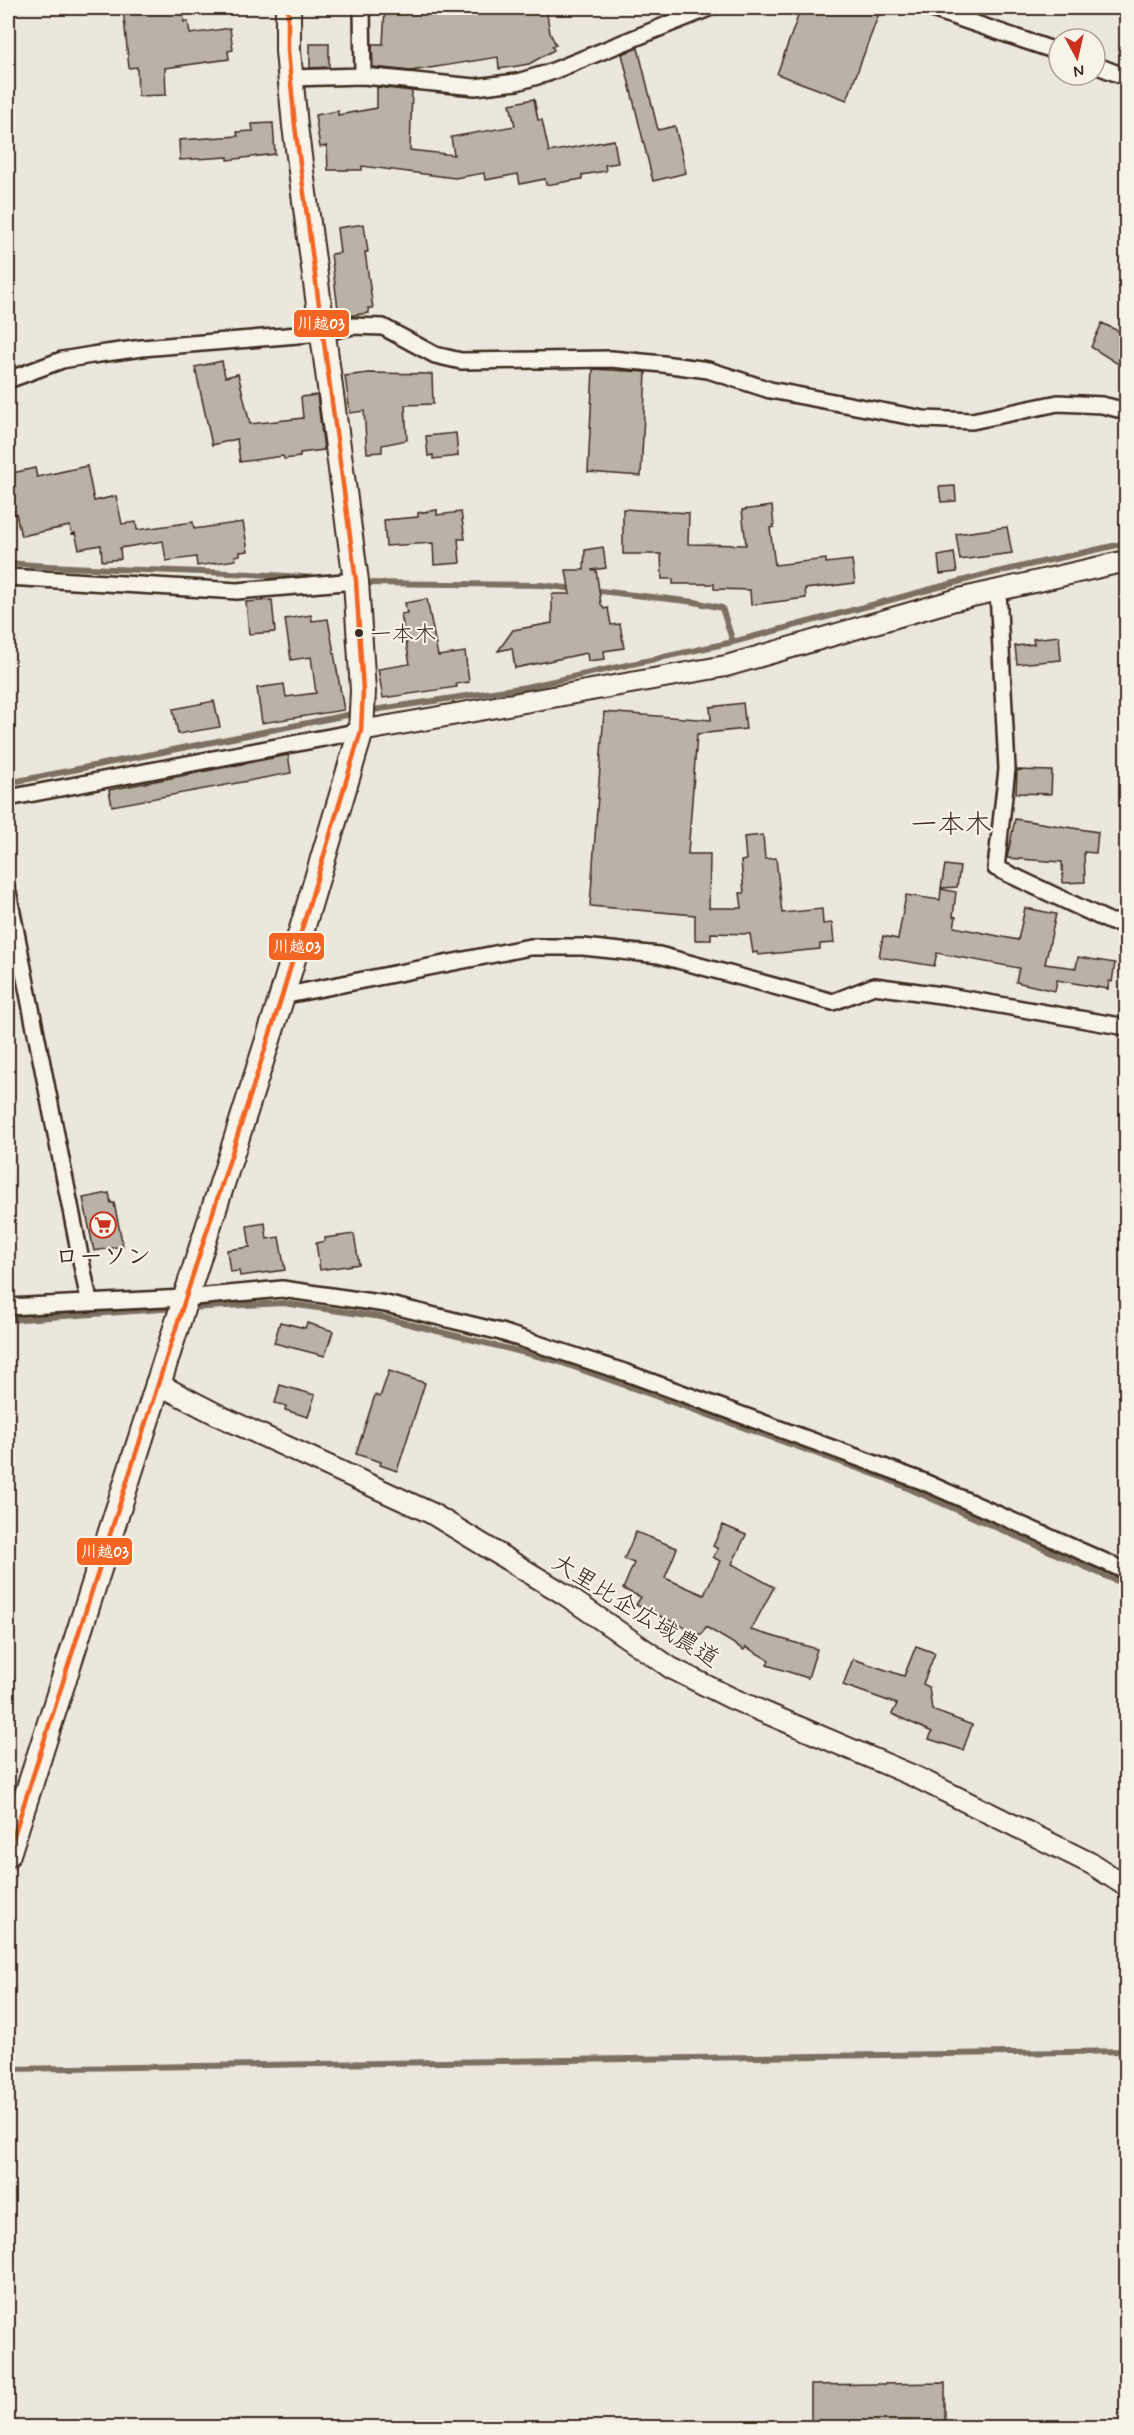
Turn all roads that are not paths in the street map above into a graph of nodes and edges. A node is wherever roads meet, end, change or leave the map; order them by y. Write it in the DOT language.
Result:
graph roads {
  1 [pos="288,8"];
  2 [pos="363,8"];
  3 [pos="710,8"];
  4 [pos="929,8"];
  5 [pos="1047,48"];
  6 [pos="1107,70"];
  7 [pos="363,76"];
  8 [pos="1126,77"];
  9 [pos="291,78"];
  10 [pos="322,333"];
  11 [pos="8,380"];
  12 [pos="1126,411"];
  13 [pos="1126,561"];
  14 [pos="8,577"];
  15 [pos="356,581"];
  16 [pos="998,590"];
  17 [pos="361,731"];
  18 [pos="8,798"];
  19 [pos="8,892"];
  20 [pos="1126,922"];
  21 [pos="282,996"];
  22 [pos="1126,1027"];
  23 [pos="184,1298"];
  24 [pos="88,1301"];
  25 [pos="8,1307"];
  26 [pos="156,1383"];
  27 [pos="1126,1571"];
  28 [pos="8,1854"];
  29 [pos="1126,1886"];
  1 -- 9 [label="main road"];
  2 -- 7 [label="street"];
  3 -- 7 [label="street"];
  4 -- 5 [label="street"];
  6 -- 8 [label="street"];
  7 -- 9 [label="street"];
  9 -- 10 [label="main road"];
  10 -- 11 [label="street"];
  10 -- 12 [label="street"];
  10 -- 15 [label="main road"];
  13 -- 16 [label="street"];
  14 -- 15 [label="street"];
  15 -- 17 [label="main road"];
  16 -- 17 [label="street"];
  16 -- 20 [label="street"];
  17 -- 18 [label="street"];
  17 -- 21 [label="main road"];
  19 -- 24 [label="street"];
  21 -- 22 [label="street"];
  21 -- 23 [label="main road"];
  23 -- 24 [label="street"];
  23 -- 26 [label="main road"];
  23 -- 27 [label="street"];
  24 -- 25 [label="street"];
  26 -- 28 [label="main road"];
  26 -- 29 [label="street, 大里比企広域農道"];
}
